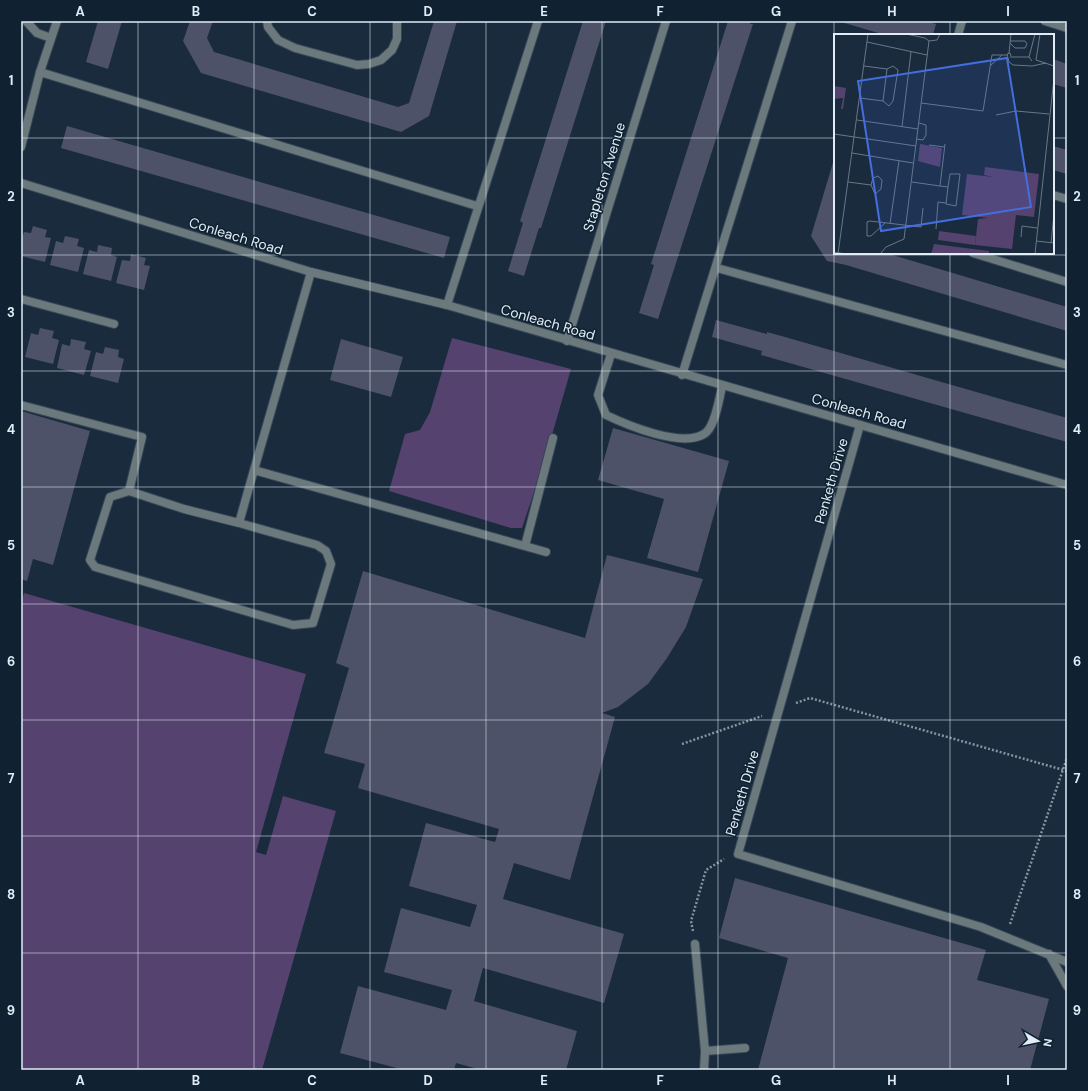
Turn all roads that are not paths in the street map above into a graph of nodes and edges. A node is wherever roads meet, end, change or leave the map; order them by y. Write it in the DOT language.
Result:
graph roads {
  1 [pos="26,21"];
  2 [pos="57,21"];
  3 [pos="267,21"];
  4 [pos="397,21"];
  5 [pos="538,21"];
  6 [pos="666,21"];
  7 [pos="792,21"];
  8 [pos="962,21"];
  9 [pos="1045,21"];
  10 [pos="1067,28"];
  11 [pos="958,34"];
  12 [pos="51,38"];
  13 [pos="40,72"];
  14 [pos="21,147"];
  15 [pos="21,183"];
  16 [pos="1054,195"];
  17 [pos="1067,199"];
  18 [pos="477,206"];
  19 [pos="976,254"];
  20 [pos="717,268"];
  21 [pos="311,272"];
  22 [pos="1067,282"];
  23 [pos="21,298"];
  24 [pos="447,305"];
  25 [pos="114,324"];
  26 [pos="567,341"];
  27 [pos="611,354"];
  28 [pos="1067,365"];
  29 [pos="682,375"];
  30 [pos="722,386"];
  31 [pos="21,405"];
  32 [pos="860,425"];
  33 [pos="553,438"];
  34 [pos="254,470"];
  35 [pos="1067,485"];
  36 [pos="129,491"];
  37 [pos="238,523"];
  38 [pos="525,546"];
  39 [pos="546,552"];
  40 [pos="694,944"];
  41 [pos="1048,954"];
  42 [pos="1067,962"];
  43 [pos="1067,986"];
  44 [pos="745,1048"];
  45 [pos="705,1051"];
  46 [pos="704,1070"];
  1 -- 12 [label="street"];
  2 -- 12 [label="street"];
  3 -- 4 [label="street"];
  5 -- 18 [label="street"];
  6 -- 26 [label="street, Stapleton Avenue"];
  7 -- 20 [label="street"];
  8 -- 11 [label="street"];
  9 -- 10 [label="street"];
  12 -- 13 [label="street"];
  13 -- 14 [label="street"];
  13 -- 18 [label="street"];
  15 -- 21 [label="street, Conleach Road"];
  16 -- 17 [label="street"];
  18 -- 24 [label="street"];
  19 -- 22 [label="street"];
  20 -- 28 [label="street"];
  20 -- 29 [label="street"];
  21 -- 24 [label="street, Conleach Road"];
  21 -- 34 [label="street"];
  23 -- 25 [label="street"];
  24 -- 26 [label="street, Conleach Road"];
  26 -- 27 [label="street, Conleach Road"];
  27 -- 29 [label="street, Conleach Road"];
  27 -- 30 [label="street"];
  29 -- 30 [label="street, Conleach Road"];
  30 -- 32 [label="street, Conleach Road"];
  31 -- 36 [label="street"];
  32 -- 35 [label="street, Conleach Road"];
  32 -- 41 [label="street, Penketh Drive"];
  33 -- 38 [label="street"];
  34 -- 37 [label="street"];
  34 -- 38 [label="street"];
  36 -- 37 [label="street"];
  36 -- 37 [label="street"];
  38 -- 39 [label="street"];
  40 -- 45 [label="street"];
  41 -- 42 [label="street, Penketh Drive"];
  41 -- 43 [label="street"];
  44 -- 45 [label="street"];
  45 -- 46 [label="street"];
}
